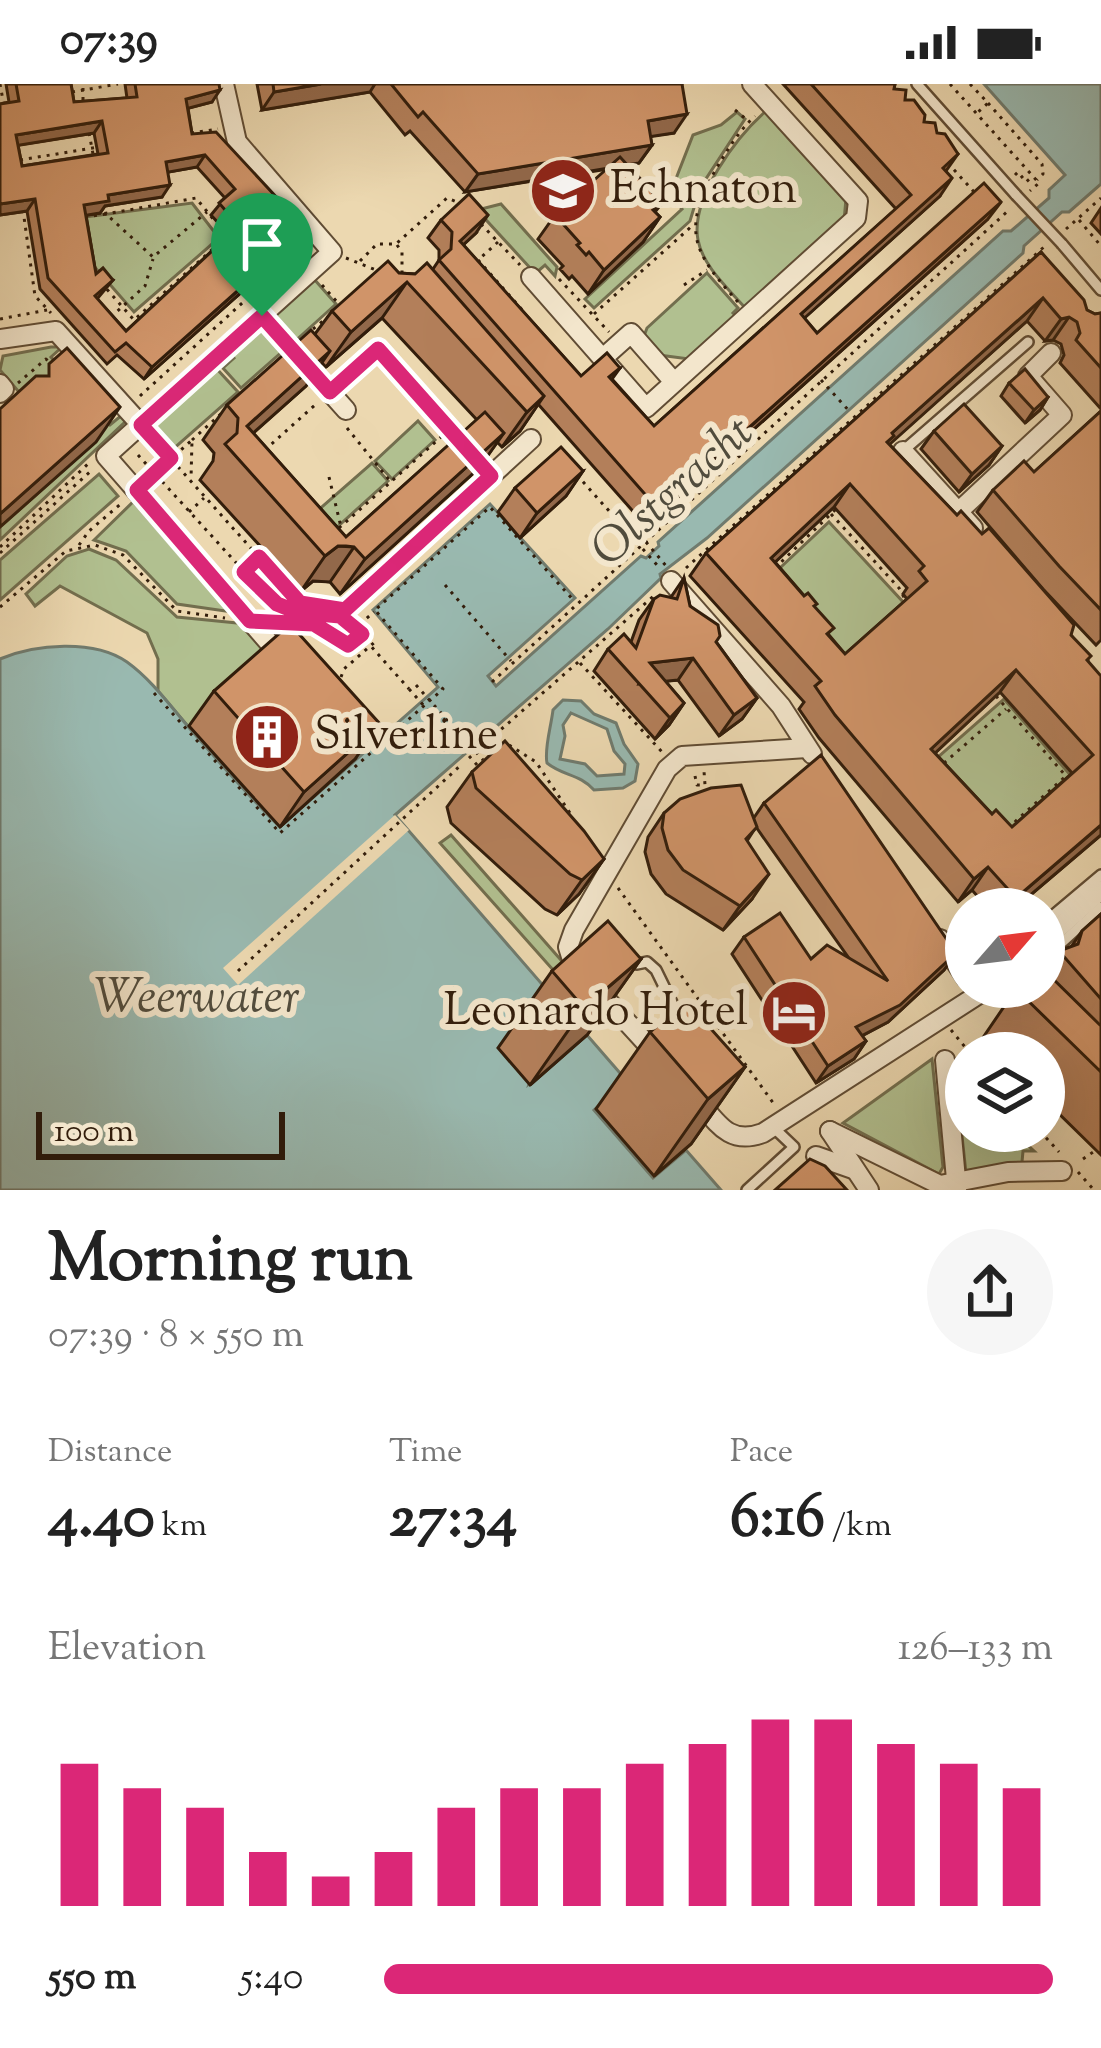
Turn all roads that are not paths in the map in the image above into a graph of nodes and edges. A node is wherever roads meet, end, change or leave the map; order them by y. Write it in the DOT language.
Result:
graph roads {
  1 [pos="224,84"];
  2 [pos="752,84"];
  3 [pos="916,84"];
  4 [pos="538,285"];
  5 [pos="1101,290"];
  6 [pos="262,316"];
  7 [pos="0,339"];
  8 [pos="1028,341"];
  9 [pos="1051,353"];
  10 [pos="602,358"];
  11 [pos="674,382"];
  12 [pos="2,389"];
  13 [pos="18,405"];
  14 [pos="342,414"];
  15 [pos="141,425"];
  16 [pos="531,439"];
  17 [pos="903,452"];
  18 [pos="958,512"];
  19 [pos="984,541"];
  20 [pos="670,577"];
  21 [pos="348,617"];
  22 [pos="305,683"];
  23 [pos="807,748"];
  24 [pos="820,766"];
  25 [pos="1101,874"];
  26 [pos="1101,890"];
  27 [pos="1065,905"];
  28 [pos="1101,907"];
  29 [pos="925,916"];
  30 [pos="1065,922"];
  31 [pos="1065,940"];
  32 [pos="945,946"];
  33 [pos="638,964"];
  34 [pos="958,1008"];
  35 [pos="686,1032"];
  36 [pos="663,1062"];
  37 [pos="678,1078"];
  38 [pos="775,1117"];
  39 [pos="954,1152"];
  40 [pos="816,1156"];
  41 [pos="853,1169"];
  42 [pos="1062,1171"];
  43 [pos="957,1187"];
  44 [pos="747,1190"];
  45 [pos="869,1190"];
  1 -- 6 [label="street"];
  2 -- 11 [label="street"];
  3 -- 5 [label="lane, bridge"];
  4 -- 10 [label="street"];
  6 -- 14 [label="street"];
  6 -- 15 [label="street"];
  7 -- 15 [label="street"];
  8 -- 17 [label="lane"];
  9 -- 18 [label="street"];
  10 -- 11 [label="street"];
  10 -- 11 [label="street"];
  12 -- 13 [label="lane"];
  15 -- 22 [label="street"];
  16 -- 21 [label="street"];
  17 -- 18 [label="street"];
  18 -- 19 [label="street"];
  20 -- 23 [label="street"];
  23 -- 24 [label="street"];
  23 -- 36 [label="street"];
  25 -- 27 [label="lane"];
  26 -- 30 [label="street"];
  28 -- 31 [label="lane"];
  29 -- 32 [label="street"];
  33 -- 35 [label="lane"];
  34 -- 38 [label="street"];
  37 -- 38 [label="street"];
  38 -- 44 [label="lane"];
  39 -- 43 [label="street"];
  40 -- 41 [label="street"];
  41 -- 43 [label="street"];
  41 -- 45 [label="street"];
  42 -- 43 [label="street"];
}
